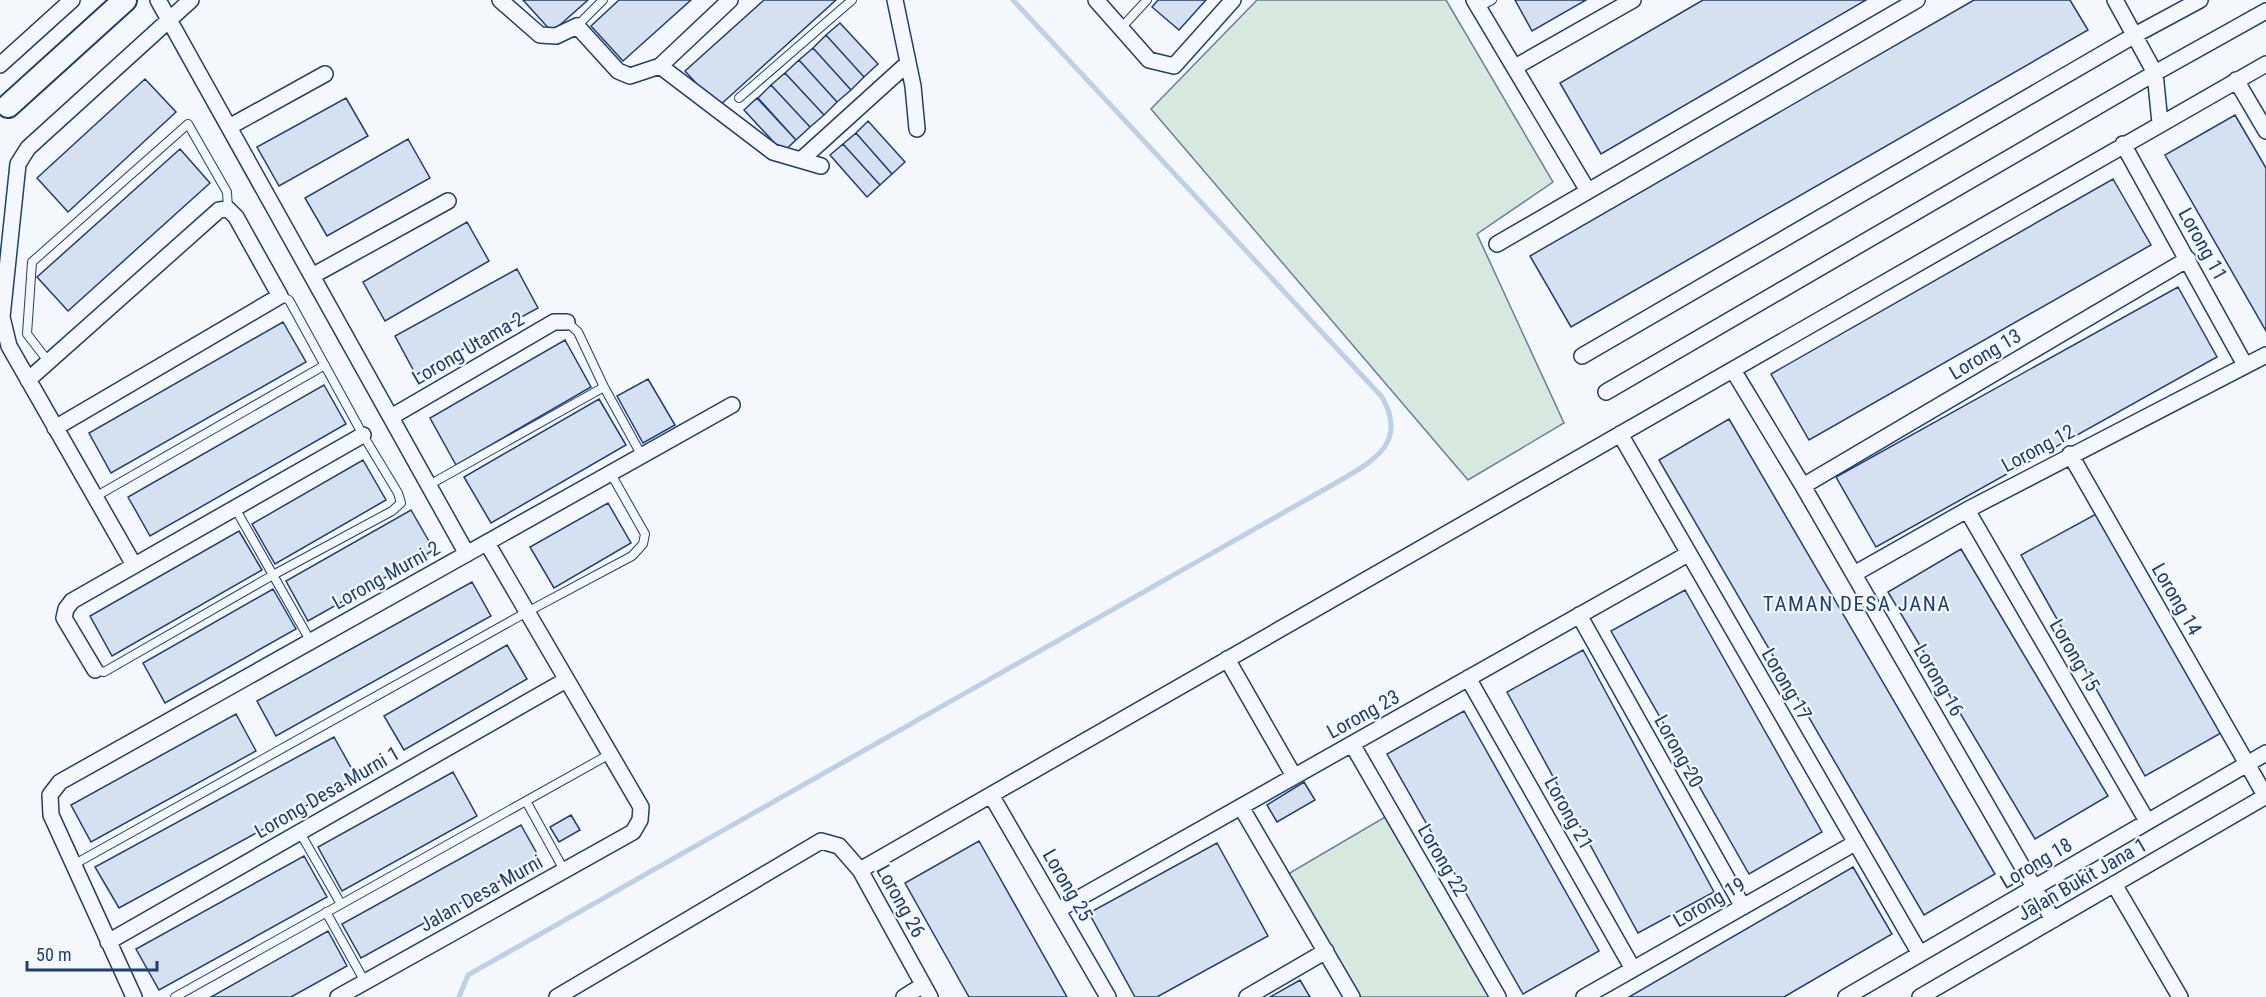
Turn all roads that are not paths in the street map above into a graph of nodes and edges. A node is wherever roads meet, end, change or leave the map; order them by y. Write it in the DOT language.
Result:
graph roads {
  1 [pos="72,0"];
  2 [pos="125,0"];
  3 [pos="158,0"];
  4 [pos="190,0"];
  5 [pos="500,0"];
  6 [pos="603,0"];
  7 [pos="730,0"];
  8 [pos="852,0"];
  9 [pos="895,0"];
  10 [pos="1096,0"];
  11 [pos="1147,0"];
  12 [pos="1233,0"];
  13 [pos="1633,0"];
  14 [pos="1917,0"];
  15 [pos="2115,0"];
  16 [pos="2200,0"];
  17 [pos="1482,2"];
  18 [pos="2266,11"];
  19 [pos="169,20"];
  20 [pos="577,26"];
  21 [pos="1121,28"];
  22 [pos="2135,35"];
  23 [pos="908,63"];
  24 [pos="2266,63"];
  25 [pos="0,65"];
  26 [pos="660,66"];
  27 [pos="1515,67"];
  28 [pos="2155,72"];
  29 [pos="325,74"];
  30 [pos="2236,80"];
  31 [pos="739,98"];
  32 [pos="4,101"];
  33 [pos="2160,123"];
  34 [pos="229,127"];
  35 [pos="917,129"];
  36 [pos="2266,131"];
  37 [pos="2123,144"];
  38 [pos="802,159"];
  39 [pos="821,166"];
  40 [pos="1588,191"];
  41 [pos="448,201"];
  42 [pos="228,209"];
  43 [pos="1497,244"];
  44 [pos="2188,259"];
  45 [pos="312,276"];
  46 [pos="280,296"];
  47 [pos="567,322"];
  48 [pos="2266,354"];
  49 [pos="1582,357"];
  50 [pos="48,362"];
  51 [pos="325,365"];
  52 [pos="2245,365"];
  53 [pos="1733,370"];
  54 [pos="28,380"];
  55 [pos="604,387"];
  56 [pos="1606,392"];
  57 [pos="732,405"];
  58 [pos="391,417"];
  59 [pos="56,428"];
  60 [pos="1620,434"];
  61 [pos="363,435"];
  62 [pos="2070,454"];
  63 [pos="642,456"];
  64 [pos="610,474"];
  65 [pos="429,485"];
  66 [pos="1803,486"];
  67 [pos="95,497"];
  68 [pos="235,508"];
  69 [pos="1967,510"];
  70 [pos="487,543"];
  71 [pos="467,554"];
  72 [pos="1688,554"];
  73 [pos="134,565"];
  74 [pos="1854,574"];
  75 [pos="273,575"];
  76 [pos="527,612"];
  77 [pos="1579,615"];
  78 [pos="311,642"];
  79 [pos="1227,659"];
  80 [pos="95,670"];
  81 [pos="1468,678"];
  82 [pos="566,680"];
  83 [pos="1352,744"];
  84 [pos="2266,753"];
  85 [pos="610,754"];
  86 [pos="2247,764"];
  87 [pos="1294,776"];
  88 [pos="991,795"];
  89 [pos="2266,797"];
  90 [pos="526,801"];
  91 [pos="1241,807"];
  92 [pos="2147,821"];
  93 [pos="300,831"];
  94 [pos="1855,843"];
  95 [pos="74,865"];
  96 [pos="564,870"];
  97 [pos="860,870"];
  98 [pos="2114,884"];
  99 [pos="2034,889"];
  100 [pos="341,904"];
  101 [pos="1743,907"];
  102 [pos="1058,910"];
  103 [pos="326,912"];
  104 [pos="2053,920"];
  105 [pos="108,942"];
  106 [pos="1326,951"];
  107 [pos="1920,954"];
  108 [pos="1633,969"];
  109 [pos="365,982"];
  110 [pos="927,991"];
  111 [pos="134,997"];
  112 [pos="175,997"];
  113 [pos="338,997"];
  114 [pos="557,997"];
  115 [pos="904,997"];
  116 [pos="1108,997"];
  117 [pos="1246,997"];
  118 [pos="1352,997"];
  119 [pos="1498,997"];
  120 [pos="1584,997"];
  121 [pos="1846,997"];
  122 [pos="1920,997"];
  123 [pos="2180,997"];
  1 -- 25 [label="street"];
  2 -- 32 [label="street"];
  3 -- 19 [label="street"];
  4 -- 19 [label="street"];
  5 -- 20 [label="street"];
  6 -- 20 [label="lane"];
  7 -- 26 [label="street"];
  8 -- 31 [label="lane"];
  9 -- 23 [label="street"];
  10 -- 21 [label="street"];
  11 -- 21 [label="lane"];
  12 -- 21 [label="street"];
  13 -- 27 [label="street"];
  14 -- 40 [label="street"];
  15 -- 22 [label="street"];
  16 -- 22 [label="street"];
  17 -- 27 [label="street"];
  18 -- 28 [label="street"];
  19 -- 34 [label="street"];
  19 -- 54 [label="street"];
  20 -- 26 [label="street"];
  22 -- 28 [label="street"];
  22 -- 49 [label="street"];
  23 -- 35 [label="street"];
  23 -- 38 [label="street"];
  24 -- 30 [label="street"];
  26 -- 38 [label="street"];
  27 -- 40 [label="street"];
  28 -- 33 [label="street"];
  28 -- 56 [label="street"];
  29 -- 34 [label="street"];
  30 -- 33 [label="street"];
  30 -- 36 [label="street"];
  33 -- 37 [label="street"];
  34 -- 45 [label="street"];
  37 -- 44 [label="street, Lorong 11"];
  37 -- 53 [label="street"];
  38 -- 39 [label="street"];
  40 -- 43 [label="street"];
  41 -- 45 [label="street"];
  42 -- 46 [label="street"];
  42 -- 50 [label="street"];
  42 -- 50 [label="lane"];
  44 -- 52 [label="street, Lorong 11"];
  44 -- 66 [label="street, Lorong 13"];
  45 -- 58 [label="street"];
  46 -- 51 [label="lane"];
  46 -- 59 [label="street"];
  47 -- 55 [label="lane"];
  47 -- 58 [label="street, Lorong Utama 2"];
  48 -- 52 [label="street, Lorong 12"];
  50 -- 54 [label="street"];
  51 -- 61 [label="lane"];
  51 -- 67 [label="lane"];
  52 -- 62 [label="street, Lorong 12"];
  53 -- 60 [label="street"];
  53 -- 66 [label="street, Lorong 16"];
  54 -- 59 [label="street"];
  55 -- 63 [label="lane"];
  55 -- 65 [label="lane"];
  57 -- 63 [label="street, Lorong Murni 2"];
  58 -- 65 [label="street"];
  59 -- 67 [label="street"];
  60 -- 72 [label="street, Lorong 17"];
  60 -- 79 [label="street"];
  61 -- 68 [label="street"];
  61 -- 75 [label="lane"];
  62 -- 69 [label="street, Lorong 12"];
  62 -- 86 [label="street, Lorong 14"];
  63 -- 64 [label="street, Lorong Murni 2"];
  64 -- 70 [label="street, Lorong Murni 2"];
  64 -- 76 [label="lane"];
  65 -- 71 [label="street"];
  66 -- 74 [label="street, Lorong 16"];
  67 -- 73 [label="street"];
  68 -- 73 [label="street"];
  68 -- 75 [label="lane"];
  69 -- 74 [label="street, Lorong 12"];
  69 -- 92 [label="street, Lorong 15"];
  70 -- 71 [label="street, Lorong Murni 2"];
  70 -- 76 [label="street"];
  71 -- 78 [label="street, Lorong Murni 2"];
  72 -- 77 [label="street, Lorong 23"];
  72 -- 94 [label="street, Lorong 17"];
  73 -- 80 [label="street"];
  74 -- 99 [label="street, Lorong 16"];
  75 -- 78 [label="lane"];
  75 -- 80 [label="lane"];
  76 -- 82 [label="street"];
  76 -- 95 [label="lane"];
  77 -- 81 [label="street, Lorong 23"];
  77 -- 101 [label="street, Lorong 20"];
  78 -- 95 [label="street, Lorong Murni 2"];
  79 -- 87 [label="street"];
  79 -- 88 [label="street"];
  81 -- 83 [label="street, Lorong 23"];
  81 -- 108 [label="street, Lorong 21"];
  82 -- 85 [label="street"];
  82 -- 93 [label="street, Lorong Desa Murni 1"];
  83 -- 87 [label="street, Lorong 23"];
  83 -- 119 [label="street, Lorong 22"];
  84 -- 86 [label="street, Lorong 18"];
  85 -- 90 [label="lane"];
  85 -- 96 [label="street, Jalan Desa Murni"];
  86 -- 89 [label="street, Lorong 14"];
  86 -- 92 [label="street, Lorong 18"];
  87 -- 91 [label="street, Lorong 23"];
  88 -- 97 [label="street"];
  88 -- 102 [label="street, Lorong 25"];
  89 -- 98 [label="street, Jalan Bukit Jana 1"];
  90 -- 96 [label="lane"];
  90 -- 100 [label="lane"];
  91 -- 102 [label="street, Lorong 23"];
  91 -- 106 [label="street"];
  92 -- 99 [label="street, Lorong 18"];
  93 -- 100 [label="lane"];
  93 -- 105 [label="street, Lorong Desa Murni 1"];
  94 -- 101 [label="street, Lorong 19"];
  94 -- 107 [label="street, Lorong 17"];
  95 -- 105 [label="street"];
  96 -- 109 [label="street, Jalan Desa Murni"];
  97 -- 110 [label="street, Lorong 26"];
  97 -- 114 [label="street, Lorong 26"];
  98 -- 104 [label="street, Jalan Bukit Jana 1"];
  98 -- 123 [label="street"];
  99 -- 104 [label="street, Lorong 16"];
  99 -- 107 [label="street, Lorong 18"];
  100 -- 103 [label="lane"];
  101 -- 108 [label="street, Lorong 19"];
  102 -- 116 [label="street, Lorong 25"];
  103 -- 109 [label="lane"];
  103 -- 112 [label="lane"];
  104 -- 122 [label="street, Jalan Bukit Jana 1"];
  105 -- 111 [label="street"];
  106 -- 117 [label="street"];
  106 -- 118 [label="street"];
  107 -- 121 [label="street, Lorong 18"];
  108 -- 120 [label="street, Lorong 19"];
  109 -- 113 [label="street, Jalan Desa Murni"];
  110 -- 115 [label="street"];
}
